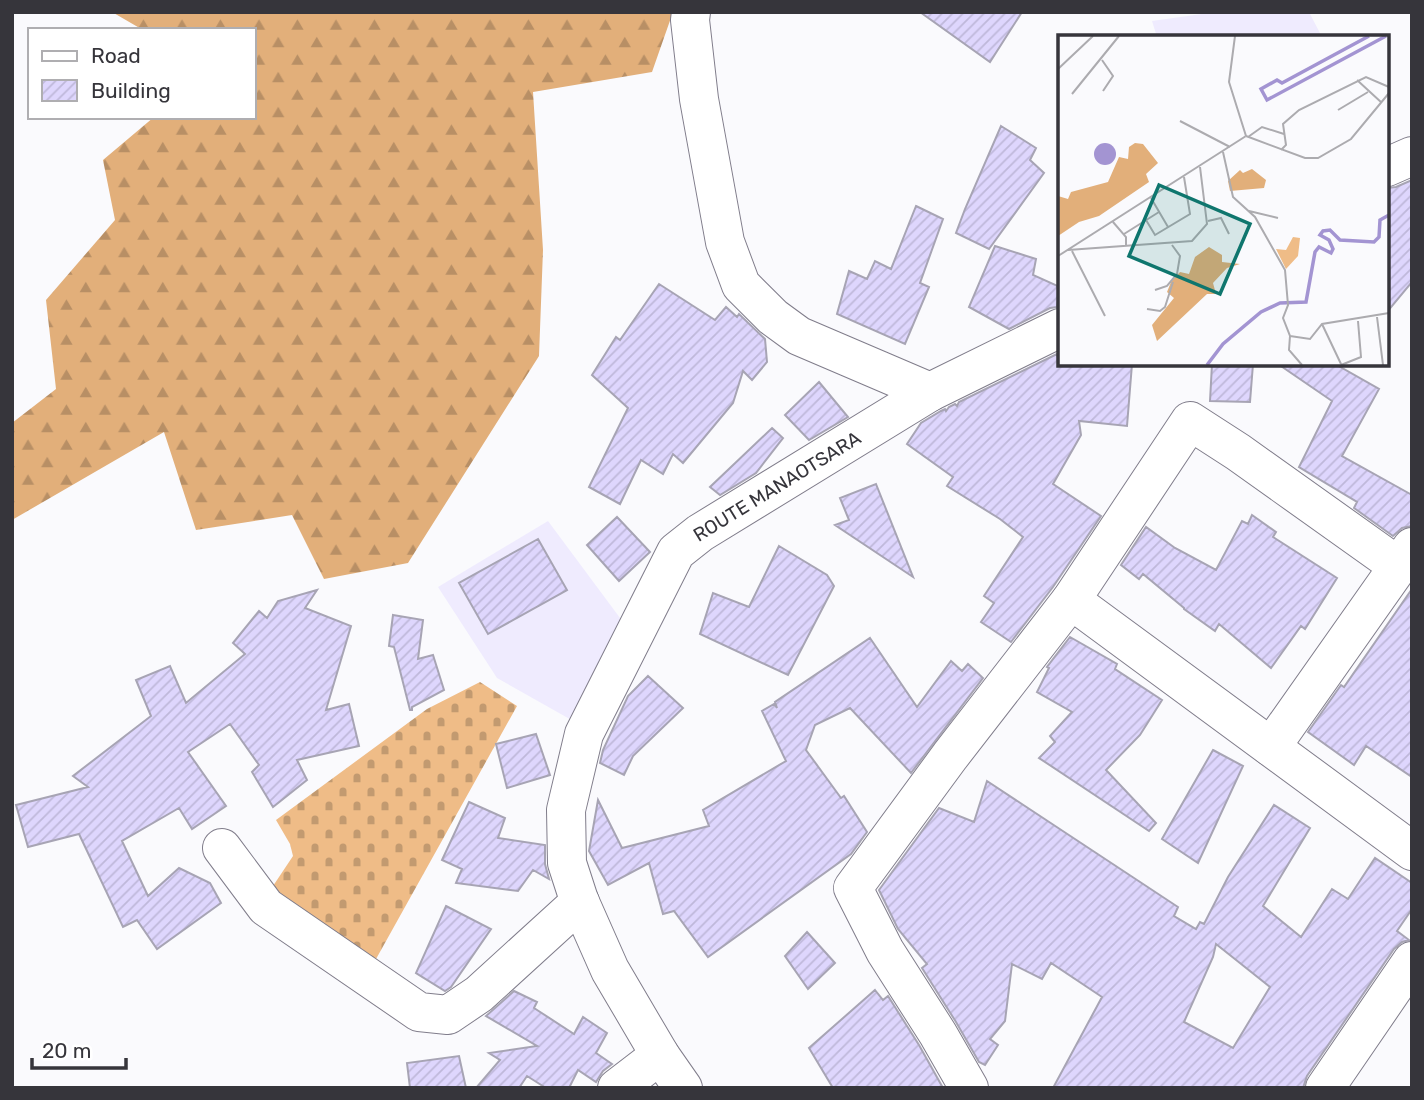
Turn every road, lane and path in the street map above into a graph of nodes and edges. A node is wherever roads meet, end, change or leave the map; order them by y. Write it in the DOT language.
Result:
graph roads {
  1 [pos="691,12"];
  2 [pos="1412,156"];
  3 [pos="1389,166"];
  4 [pos="1058,329"];
  5 [pos="930,392"];
  6 [pos="1405,557"];
  7 [pos="1071,600"];
  8 [pos="1271,747"];
  9 [pos="222,848"];
  10 [pos="1412,851"];
  11 [pos="580,902"];
  12 [pos="1412,961"];
  13 [pos="660,1055"];
  14 [pos="617,1088"];
  15 [pos="683,1088"];
  16 [pos="969,1088"];
  17 [pos="1325,1088"];
  1 -- 5 [label="street"];
  2 -- 3 [label="street"];
  4 -- 5 [label="street, ROUTE MANAOTSARA"];
  5 -- 11 [label="street, ROUTE MANAOTSARA"];
  6 -- 7 [label="street"];
  6 -- 8 [label="street"];
  7 -- 8 [label="street"];
  7 -- 16 [label="street"];
  8 -- 10 [label="street"];
  9 -- 11 [label="street"];
  11 -- 13 [label="street, ROUTE MANAOTSARA"];
  12 -- 17 [label="street"];
  13 -- 14 [label="street"];
  13 -- 15 [label="street, ROUTE MANAOTSARA"];
}
